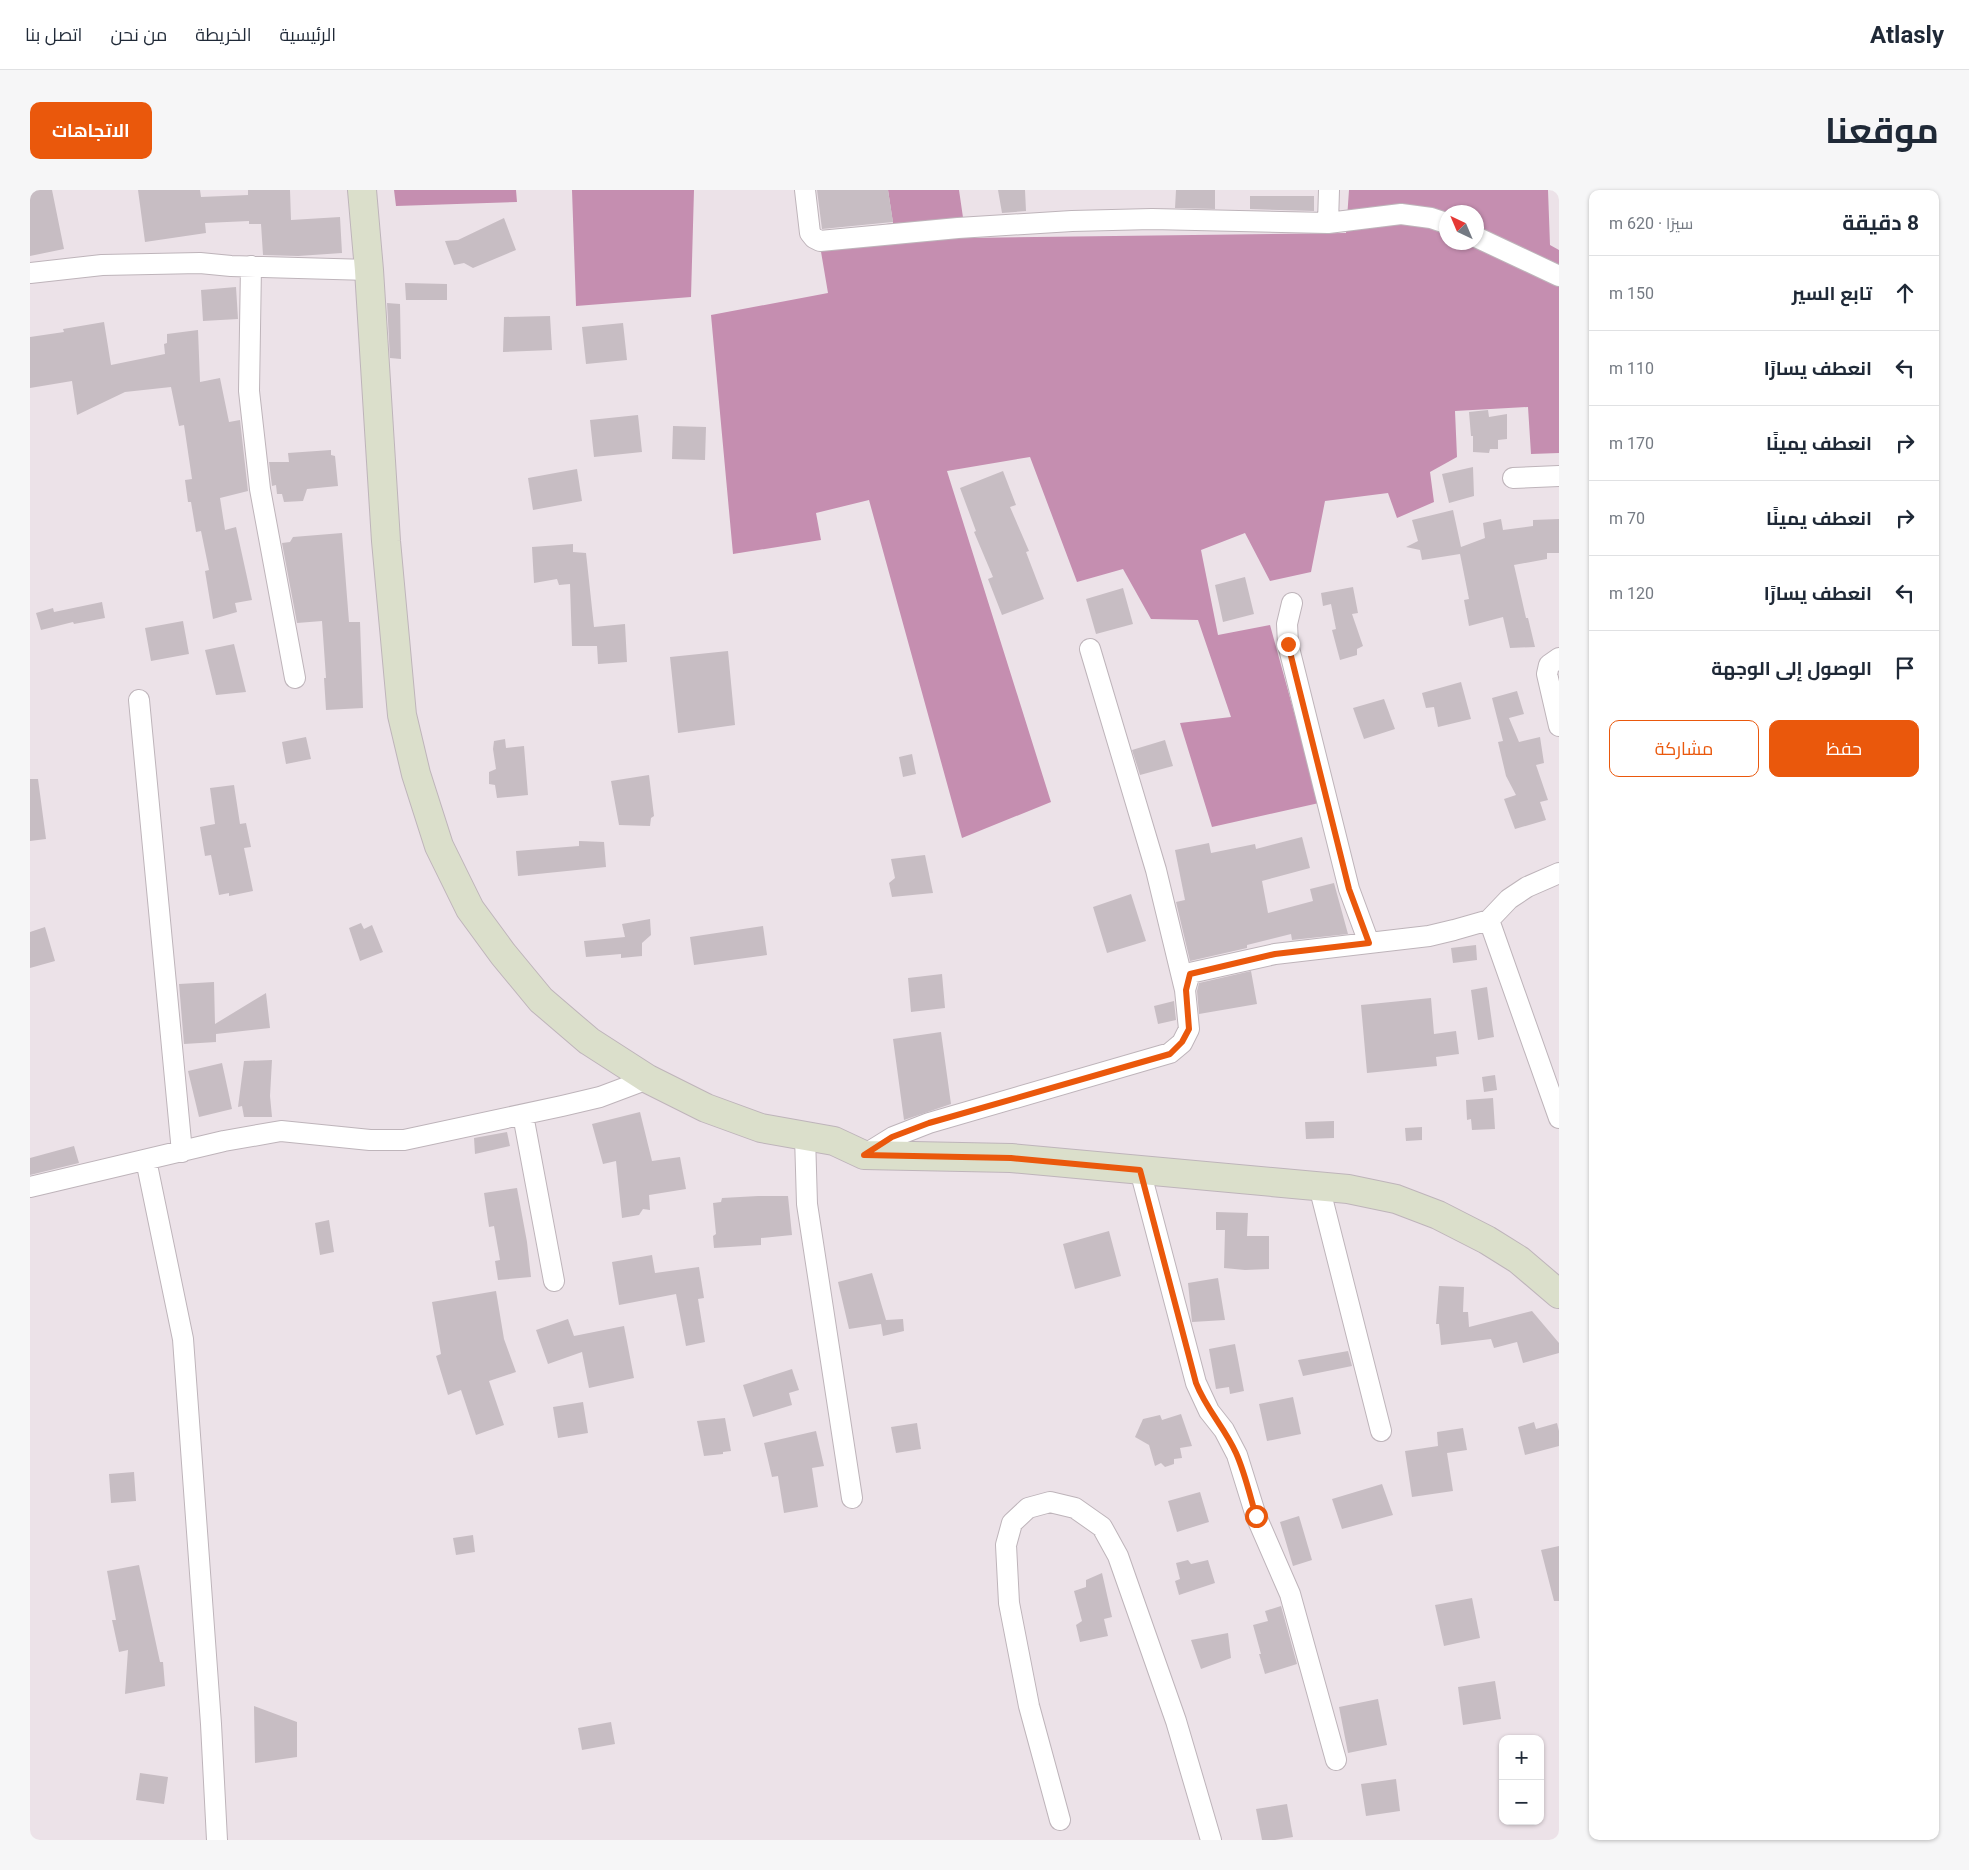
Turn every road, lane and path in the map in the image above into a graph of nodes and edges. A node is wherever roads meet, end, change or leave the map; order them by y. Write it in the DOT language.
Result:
graph roads {
  1 [pos="362,190"];
  2 [pos="805,190"];
  3 [pos="1329,190"];
  4 [pos="1439,221"];
  5 [pos="1328,223"];
  6 [pos="1484,241"];
  7 [pos="251,266"];
  8 [pos="369,270"];
  9 [pos="30,273"];
  10 [pos="1559,276"];
  11 [pos="1559,476"];
  12 [pos="1513,478"];
  13 [pos="1292,603"];
  14 [pos="1090,649"];
  15 [pos="1559,658"];
  16 [pos="295,678"];
  17 [pos="139,700"];
  18 [pos="1559,726"];
  19 [pos="1559,873"];
  20 [pos="1489,920"];
  21 [pos="1369,943"];
  22 [pos="1186,990"];
  23 [pos="648,1079"];
  24 [pos="524,1115"];
  25 [pos="1559,1118"];
  26 [pos="805,1136"];
  27 [pos="182,1152"];
  28 [pos="864,1155"];
  29 [pos="146,1160"];
  30 [pos="1140,1170"];
  31 [pos="1319,1186"];
  32 [pos="30,1187"];
  33 [pos="554,1281"];
  34 [pos="1559,1294"];
  35 [pos="1381,1431"];
  36 [pos="852,1498"];
  37 [pos="1336,1760"];
  38 [pos="1060,1820"];
  39 [pos="217,1840"];
  40 [pos="1212,1840"];
  1 -- 8 [label="main road"];
  2 -- 5 [label="street"];
  3 -- 5 [label="street"];
  4 -- 5 [label="street"];
  6 -- 10 [label="street"];
  7 -- 8 [label="street"];
  7 -- 9 [label="street"];
  7 -- 16 [label="street"];
  8 -- 23 [label="main road"];
  11 -- 12 [label="street"];
  13 -- 21 [label="street"];
  14 -- 22 [label="street"];
  15 -- 18 [label="street"];
  17 -- 27 [label="street"];
  19 -- 20 [label="street"];
  20 -- 21 [label="street"];
  20 -- 25 [label="street"];
  21 -- 22 [label="street"];
  22 -- 28 [label="street"];
  23 -- 24 [label="street"];
  23 -- 26 [label="main road"];
  24 -- 27 [label="street"];
  24 -- 33 [label="street"];
  26 -- 28 [label="main road"];
  26 -- 36 [label="street"];
  27 -- 29 [label="street"];
  28 -- 30 [label="main road"];
  29 -- 32 [label="street"];
  29 -- 39 [label="street"];
  30 -- 31 [label="main road"];
  30 -- 37 [label="street"];
  31 -- 34 [label="main road"];
  31 -- 35 [label="street"];
  38 -- 40 [label="street"];
}
